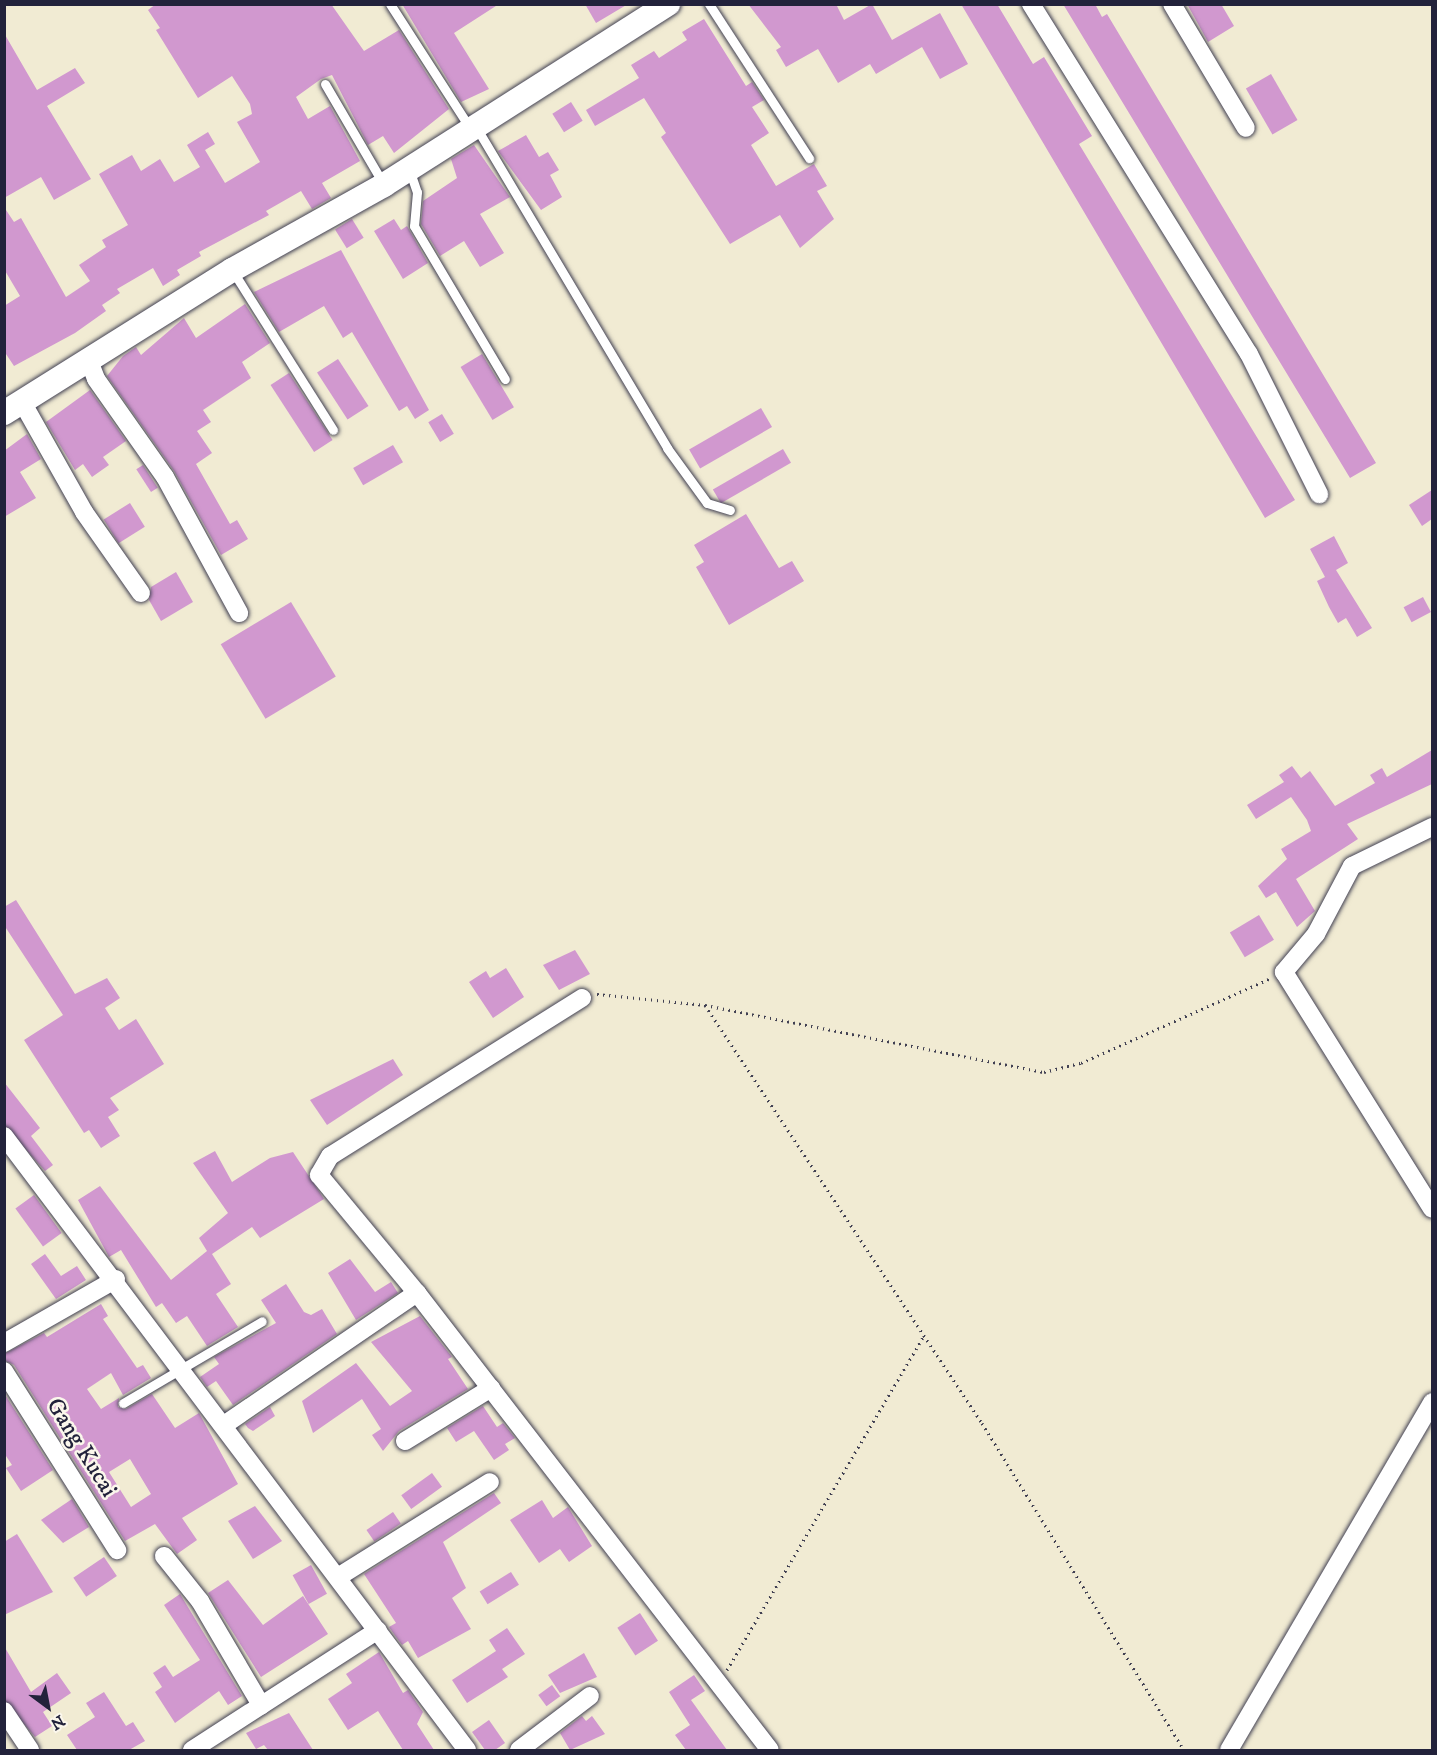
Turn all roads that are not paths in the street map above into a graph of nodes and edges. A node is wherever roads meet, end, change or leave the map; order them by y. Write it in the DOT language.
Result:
graph roads {
  1 [pos="390,4"];
  2 [pos="709,4"];
  3 [pos="1030,4"];
  4 [pos="1172,4"];
  5 [pos="656,8"];
  6 [pos="325,84"];
  7 [pos="474,128"];
  8 [pos="1246,128"];
  9 [pos="809,158"];
  10 [pos="409,169"];
  11 [pos="384,185"];
  12 [pos="232,270"];
  13 [pos="88,358"];
  14 [pos="505,379"];
  15 [pos="13,407"];
  16 [pos="333,430"];
  17 [pos="1319,494"];
  18 [pos="730,510"];
  19 [pos="141,593"];
  20 [pos="239,613"];
  21 [pos="1432,827"];
  22 [pos="582,998"];
  23 [pos="4,1136"];
  24 [pos="1432,1209"];
  25 [pos="116,1279"];
  26 [pos="417,1293"];
  27 [pos="262,1321"];
  28 [pos="4,1343"];
  29 [pos="182,1369"];
  30 [pos="4,1371"];
  31 [pos="491,1388"];
  32 [pos="1432,1402"];
  33 [pos="123,1403"];
  34 [pos="224,1425"];
  35 [pos="405,1442"];
  36 [pos="490,1482"];
  37 [pos="117,1550"];
  38 [pos="164,1556"];
  39 [pos="338,1577"];
  40 [pos="378,1630"];
  41 [pos="590,1696"];
  42 [pos="261,1706"];
  43 [pos="4,1711"];
  44 [pos="199,1748"];
  45 [pos="30,1750"];
  46 [pos="468,1750"];
  47 [pos="519,1750"];
  48 [pos="770,1750"];
  49 [pos="1229,1750"];
  1 -- 7 [label="lane"];
  2 -- 9 [label="lane"];
  3 -- 17 [label="street"];
  4 -- 8 [label="street"];
  5 -- 7 [label="street"];
  6 -- 11 [label="lane"];
  7 -- 10 [label="street"];
  7 -- 18 [label="lane"];
  10 -- 11 [label="street"];
  10 -- 14 [label="lane"];
  11 -- 12 [label="street"];
  12 -- 13 [label="street"];
  12 -- 16 [label="lane"];
  13 -- 15 [label="street"];
  13 -- 20 [label="street"];
  15 -- 19 [label="street"];
  21 -- 24 [label="street"];
  22 -- 26 [label="street"];
  23 -- 25 [label="street"];
  25 -- 28 [label="street"];
  25 -- 29 [label="street"];
  26 -- 31 [label="street"];
  26 -- 34 [label="street"];
  27 -- 29 [label="lane"];
  29 -- 33 [label="lane"];
  29 -- 34 [label="street"];
  30 -- 37 [label="street, Gang Kucai"];
  31 -- 35 [label="street"];
  31 -- 48 [label="street"];
  32 -- 49 [label="street"];
  34 -- 39 [label="street"];
  36 -- 39 [label="street"];
  38 -- 42 [label="street"];
  39 -- 40 [label="street"];
  40 -- 42 [label="street"];
  40 -- 46 [label="street"];
  41 -- 47 [label="street"];
  42 -- 44 [label="street"];
  43 -- 45 [label="street"];
}
